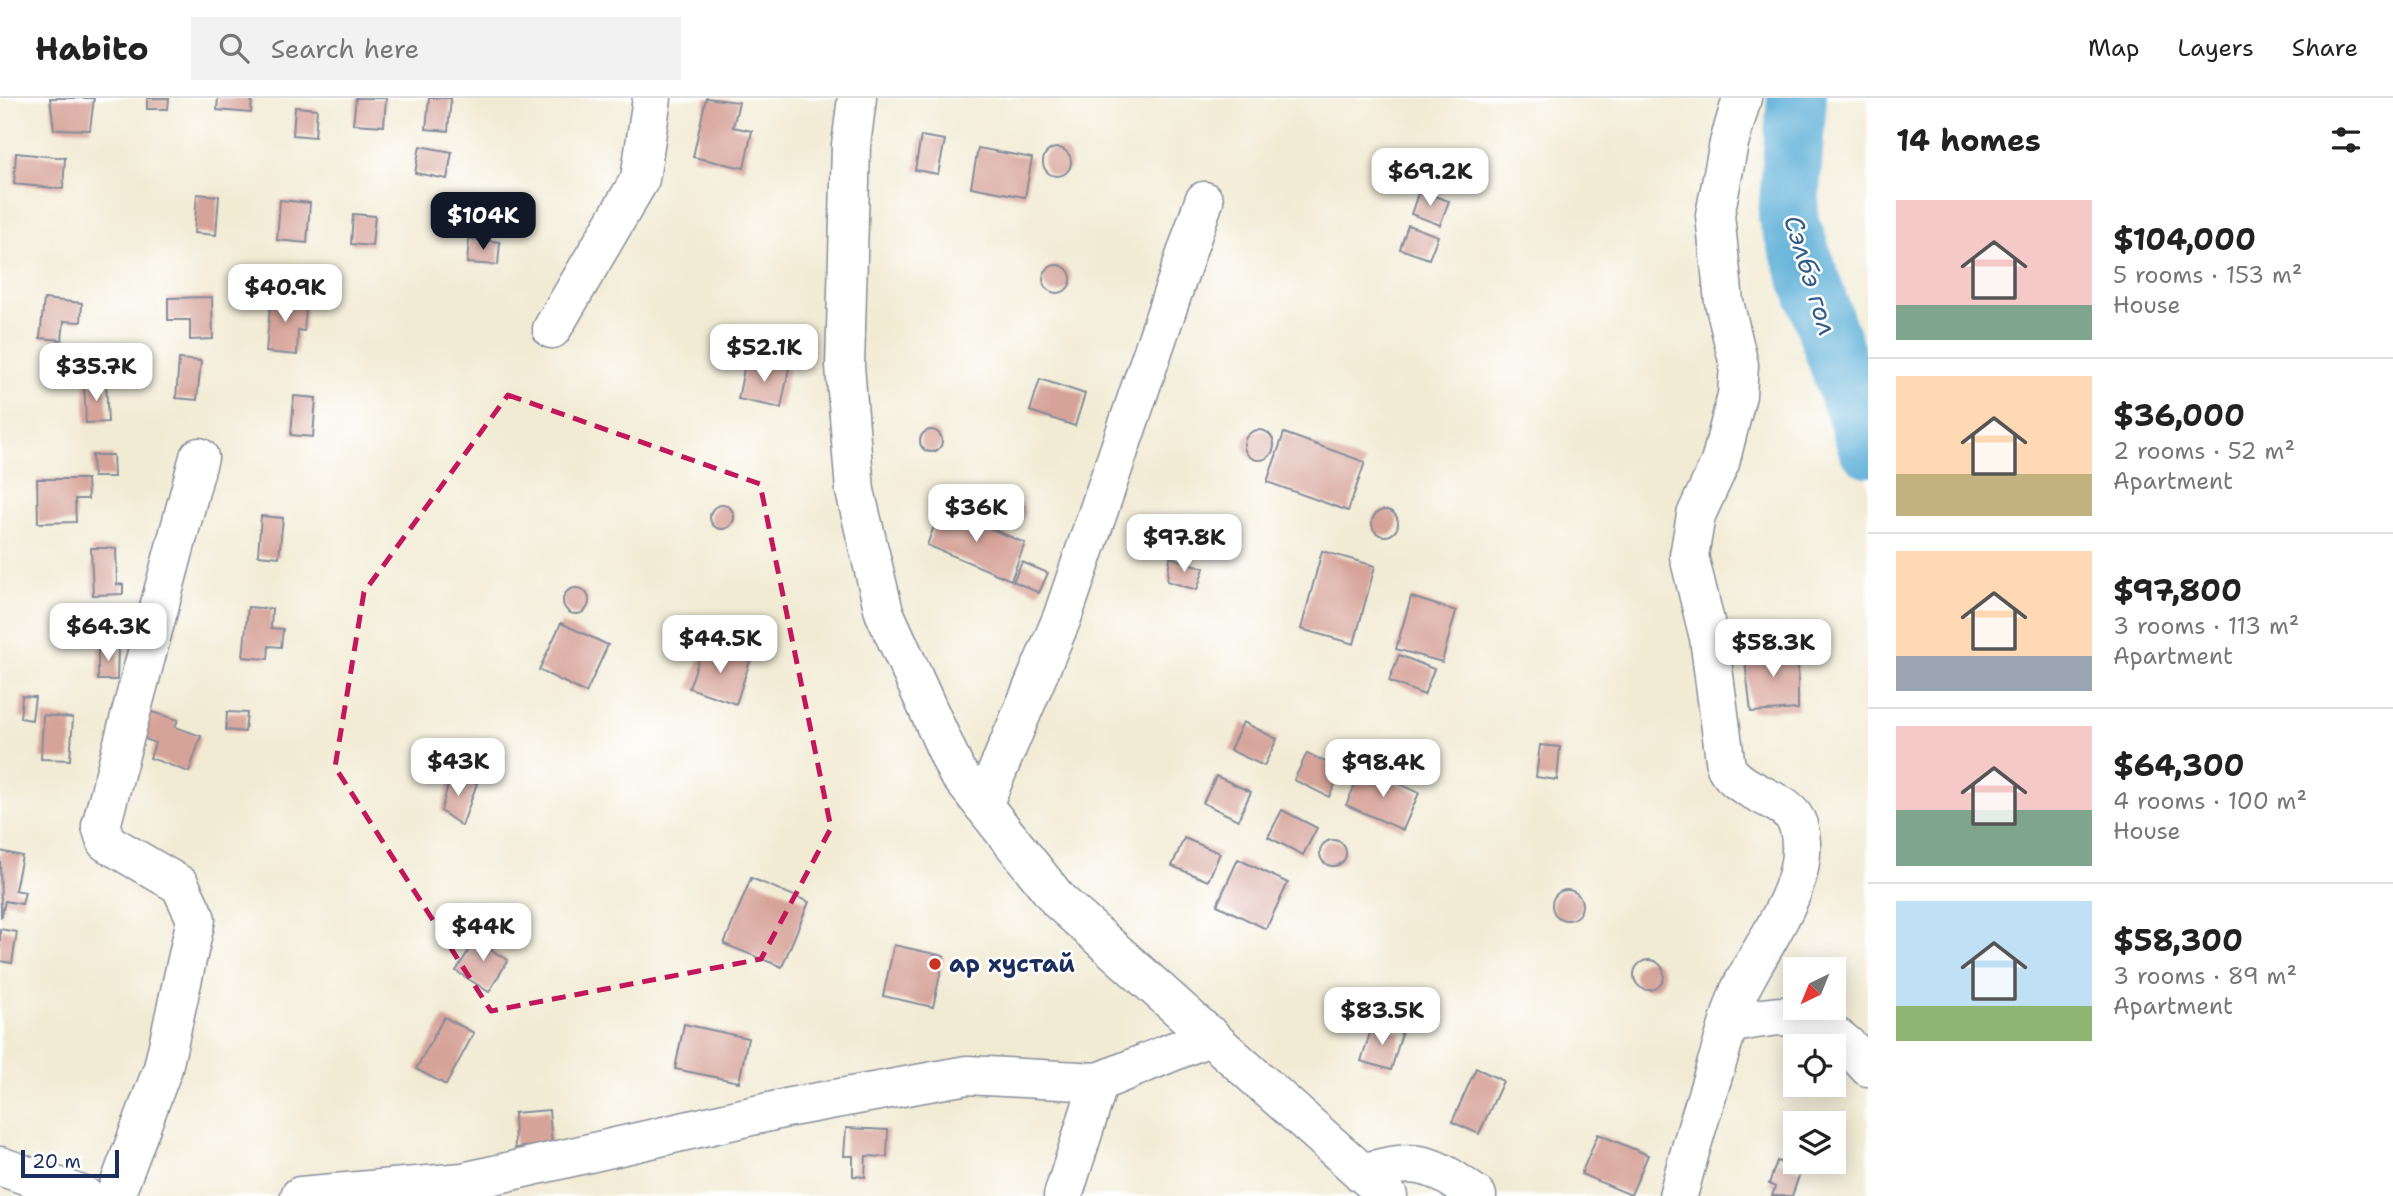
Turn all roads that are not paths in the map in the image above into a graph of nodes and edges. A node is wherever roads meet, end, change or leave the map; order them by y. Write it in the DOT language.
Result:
graph roads {
  1 [pos="652,98"];
  2 [pos="857,98"];
  3 [pos="1742,98"];
  4 [pos="1204,201"];
  5 [pos="552,329"];
  6 [pos="199,457"];
  7 [pos="983,805"];
  8 [pos="1729,1024"];
  9 [pos="1211,1036"];
  10 [pos="1868,1067"];
  11 [pos="1099,1082"];
  12 [pos="0,1166"];
  13 [pos="1375,1185"];
  14 [pos="85,1196"];
  15 [pos="116,1196"];
  16 [pos="300,1196"];
  17 [pos="1063,1196"];
  18 [pos="1477,1196"];
  19 [pos="1678,1196"];
  1 -- 5 [label="street"];
  2 -- 7 [label="street"];
  3 -- 8 [label="street"];
  4 -- 7 [label="street"];
  6 -- 15 [label="street"];
  7 -- 9 [label="street"];
  8 -- 10 [label="street"];
  8 -- 19 [label="street"];
  9 -- 11 [label="street"];
  9 -- 13 [label="street"];
  11 -- 16 [label="street"];
  11 -- 17 [label="street"];
  12 -- 14 [label="street"];
  13 -- 18 [label="street"];
}
